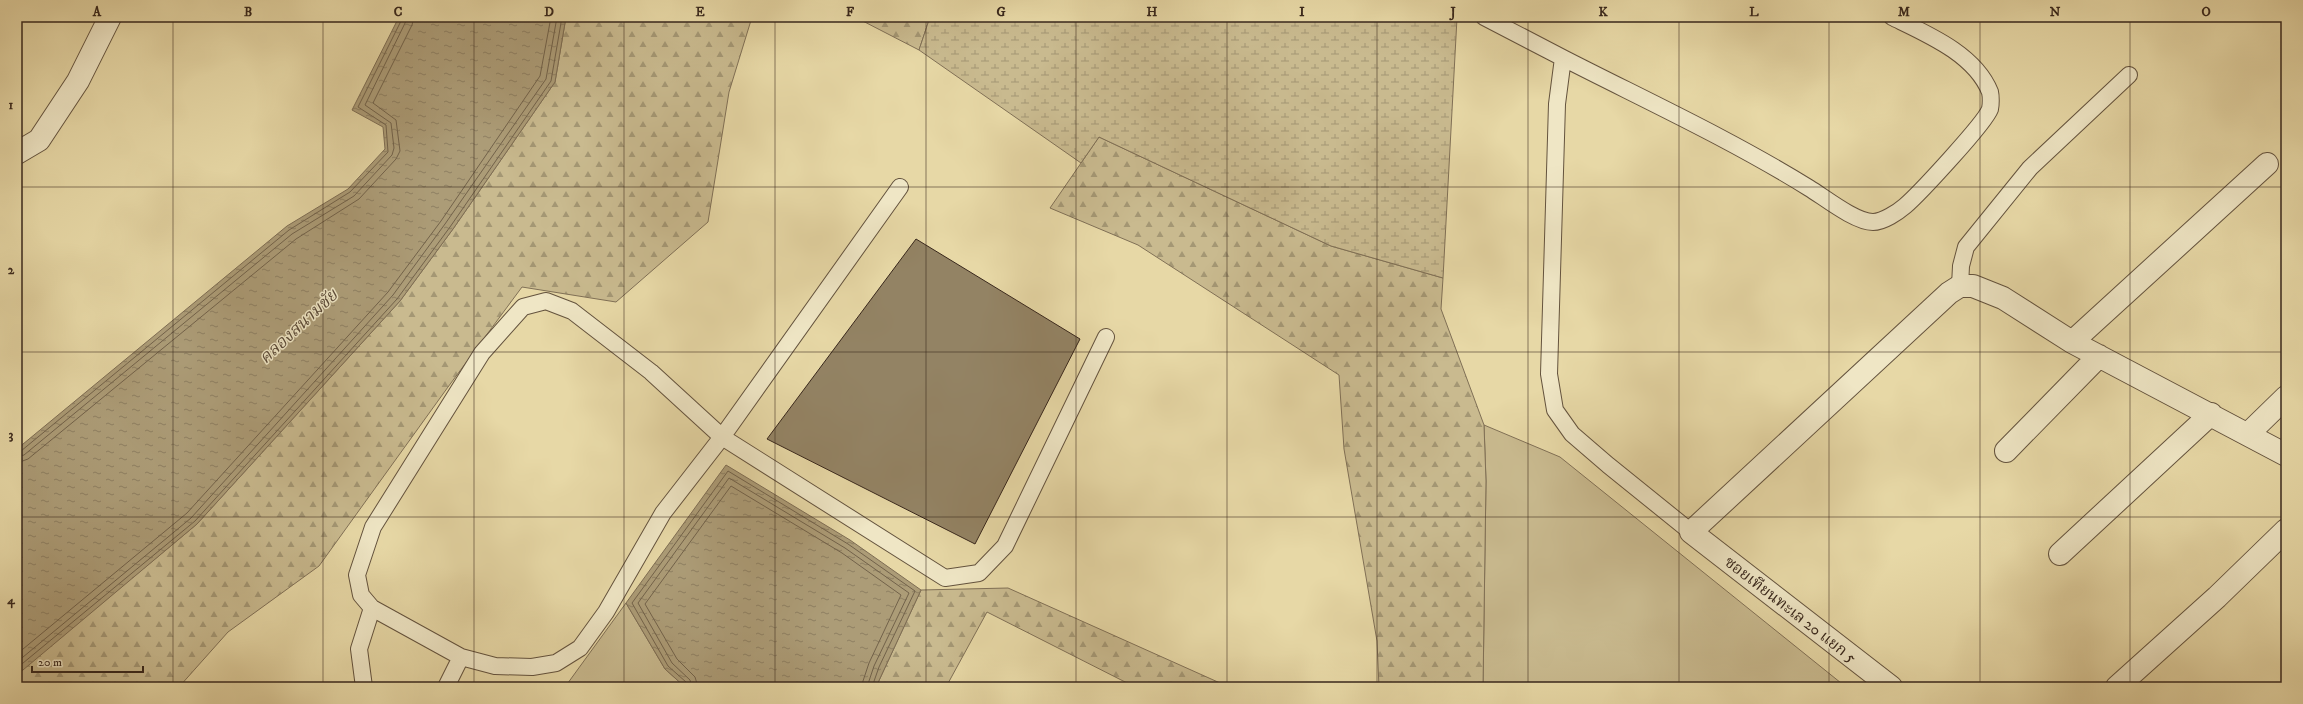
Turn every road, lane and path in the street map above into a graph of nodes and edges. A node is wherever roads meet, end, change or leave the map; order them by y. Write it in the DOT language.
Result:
graph roads {
  1 [pos="110,17"];
  2 [pos="1484,17"];
  3 [pos="1892,17"];
  4 [pos="1563,58"];
  5 [pos="2128,75"];
  6 [pos="17,153"];
  7 [pos="2267,164"];
  8 [pos="900,186"];
  9 [pos="1960,286"];
  10 [pos="1106,337"];
  11 [pos="2072,342"];
  12 [pos="2099,356"];
  13 [pos="2286,397"];
  14 [pos="2212,414"];
  15 [pos="2248,434"];
  16 [pos="722,437"];
  17 [pos="2006,451"];
  18 [pos="2286,455"];
  19 [pos="2286,530"];
  20 [pos="1691,532"];
  21 [pos="2060,554"];
  22 [pos="372,608"];
  23 [pos="461,657"];
  24 [pos="364,687"];
  25 [pos="446,687"];
  26 [pos="1891,687"];
  27 [pos="2116,687"];
  1 -- 6 [label="street"];
  2 -- 4 [label="lane"];
  3 -- 4 [label="lane"];
  4 -- 20 [label="lane"];
  5 -- 9 [label="lane"];
  7 -- 11 [label="street"];
  8 -- 16 [label="lane"];
  9 -- 11 [label="street"];
  9 -- 20 [label="street"];
  10 -- 16 [label="lane"];
  11 -- 12 [label="street"];
  12 -- 14 [label="street"];
  12 -- 17 [label="street"];
  13 -- 15 [label="street"];
  14 -- 15 [label="street"];
  14 -- 21 [label="street"];
  15 -- 18 [label="street"];
  16 -- 22 [label="lane"];
  16 -- 23 [label="lane"];
  19 -- 27 [label="street"];
  20 -- 26 [label="street, ซอยเทียนทะเล 20 แยก 5"];
  22 -- 23 [label="lane"];
  22 -- 24 [label="lane"];
  23 -- 25 [label="lane"];
}
